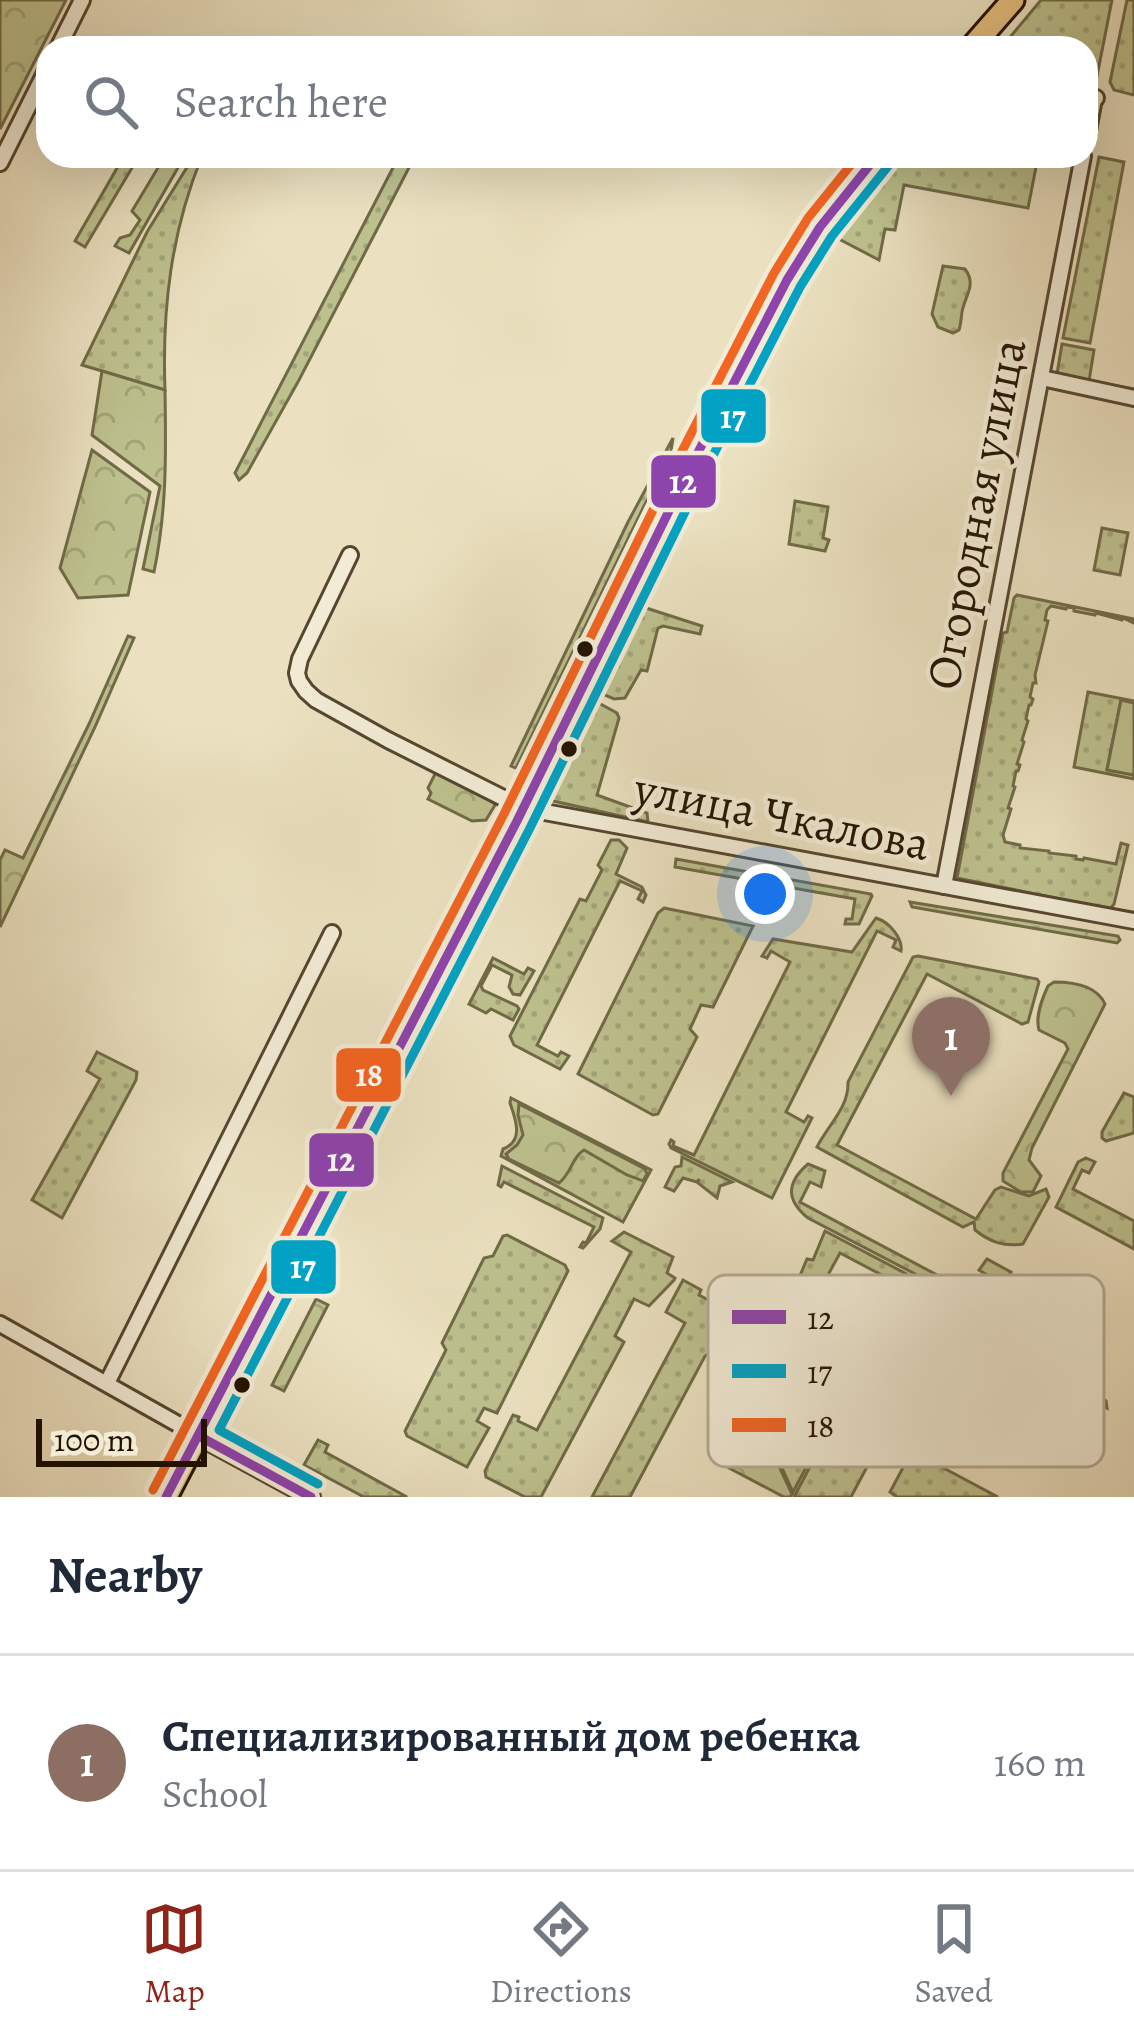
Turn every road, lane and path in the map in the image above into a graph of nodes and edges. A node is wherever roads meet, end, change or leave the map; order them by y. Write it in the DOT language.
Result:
graph roads {
  1 [pos="82,0"];
  2 [pos="1012,0"];
  3 [pos="64,36"];
  4 [pos="981,36"];
  5 [pos="36,92"];
  6 [pos="0,163"];
  7 [pos="867,168"];
  8 [pos="1081,168"];
  9 [pos="1042,378"];
  10 [pos="1134,398"];
  11 [pos="350,555"];
  12 [pos="524,808"];
  13 [pos="944,886"];
  14 [pos="1134,922"];
  15 [pos="332,933"];
  16 [pos="0,1324"];
  17 [pos="107,1383"];
  18 [pos="199,1436"];
  19 [pos="166,1497"];
  20 [pos="310,1497"];
  1 -- 3 [label="street"];
  2 -- 4 [label="main road"];
  5 -- 6 [label="street"];
  7 -- 12 [label="main road"];
  8 -- 9 [label="street, Огородная улица"];
  9 -- 10 [label="street"];
  9 -- 13 [label="street, Огородная улица"];
  11 -- 12 [label="street, улица Чкалова"];
  12 -- 13 [label="street, улица Чкалова"];
  12 -- 18 [label="main road"];
  13 -- 14 [label="street, улица Чкалова"];
  15 -- 17 [label="street"];
  16 -- 17 [label="street"];
  17 -- 18 [label="street"];
  18 -- 19 [label="main road"];
  18 -- 20 [label="street"];
}
